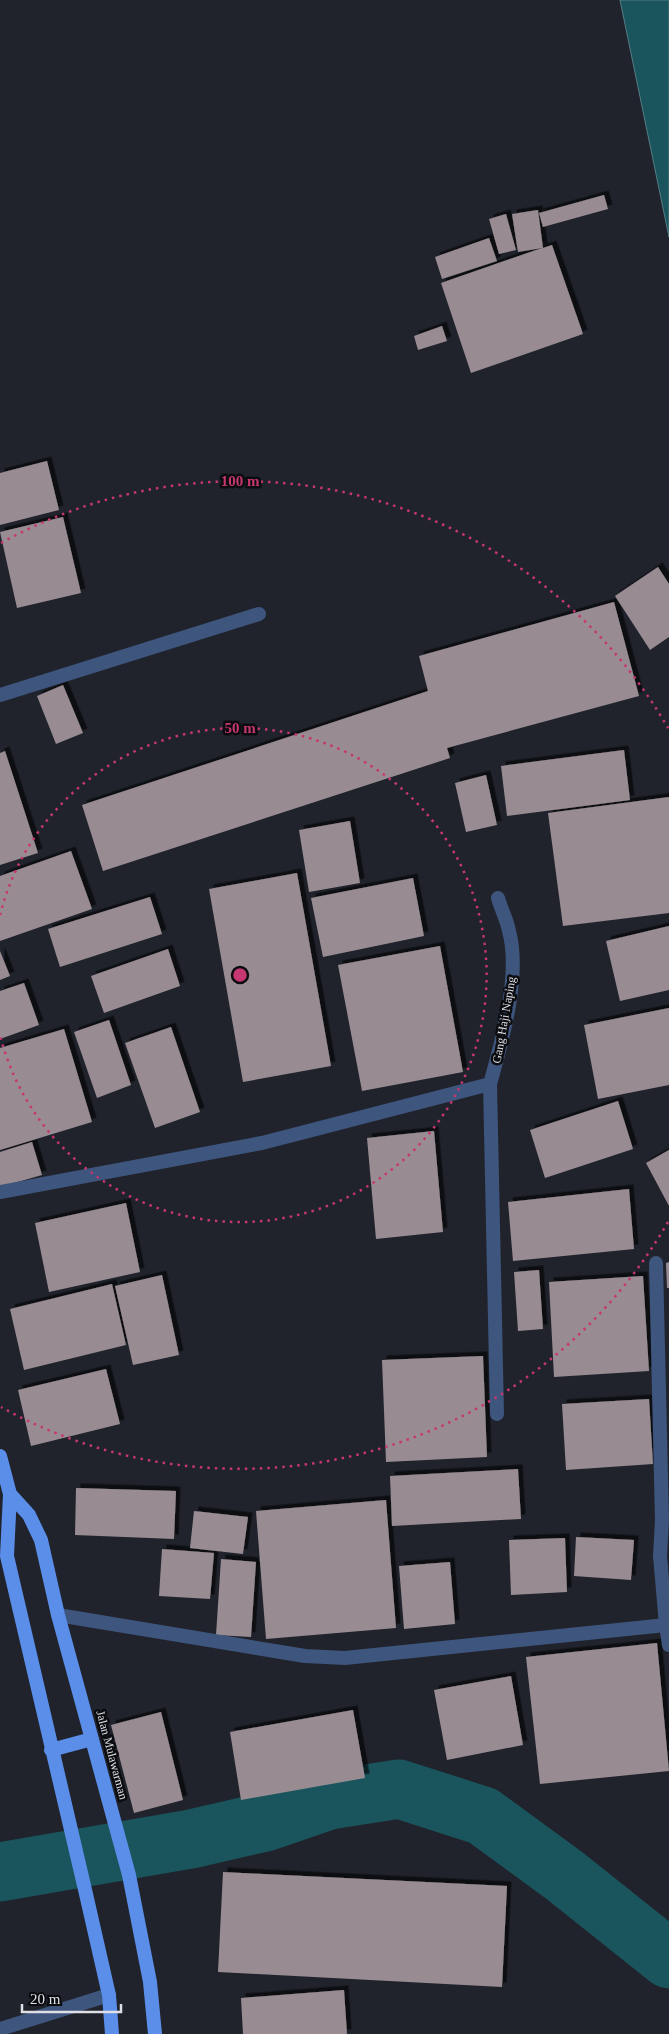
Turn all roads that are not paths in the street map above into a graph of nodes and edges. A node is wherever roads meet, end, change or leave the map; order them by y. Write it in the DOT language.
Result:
graph roads {
  1 [pos="259,614"];
  2 [pos="0,695"];
  3 [pos="498,898"];
  4 [pos="490,1084"];
  5 [pos="0,1192"];
  6 [pos="656,1263"];
  7 [pos="497,1414"];
  8 [pos="0,1456"];
  9 [pos="10,1494"];
  10 [pos="58,1615"];
  11 [pos="666,1625"];
  12 [pos="669,1645"];
  13 [pos="92,1739"];
  14 [pos="51,1750"];
  15 [pos="108,1995"];
  16 [pos="0,2029"];
  17 [pos="112,2034"];
  18 [pos="155,2034"];
  1 -- 2 [label="street"];
  3 -- 4 [label="street, Gang Haji Naping"];
  4 -- 5 [label="street"];
  4 -- 7 [label="street, Gang Haji Naping"];
  6 -- 11 [label="street"];
  8 -- 9 [label="highway, Jalan Mulawarman"];
  9 -- 10 [label="highway, Jalan Mulawarman"];
  9 -- 14 [label="highway, Jalan Mulawarman"];
  10 -- 11 [label="street"];
  10 -- 13 [label="highway, Jalan Mulawarman"];
  11 -- 12 [label="street"];
  13 -- 14 [label="highway"];
  13 -- 18 [label="highway, Jalan Mulawarman"];
  14 -- 15 [label="highway, Jalan Mulawarman"];
  15 -- 16 [label="street"];
  15 -- 17 [label="highway, Jalan Mulawarman"];
}
